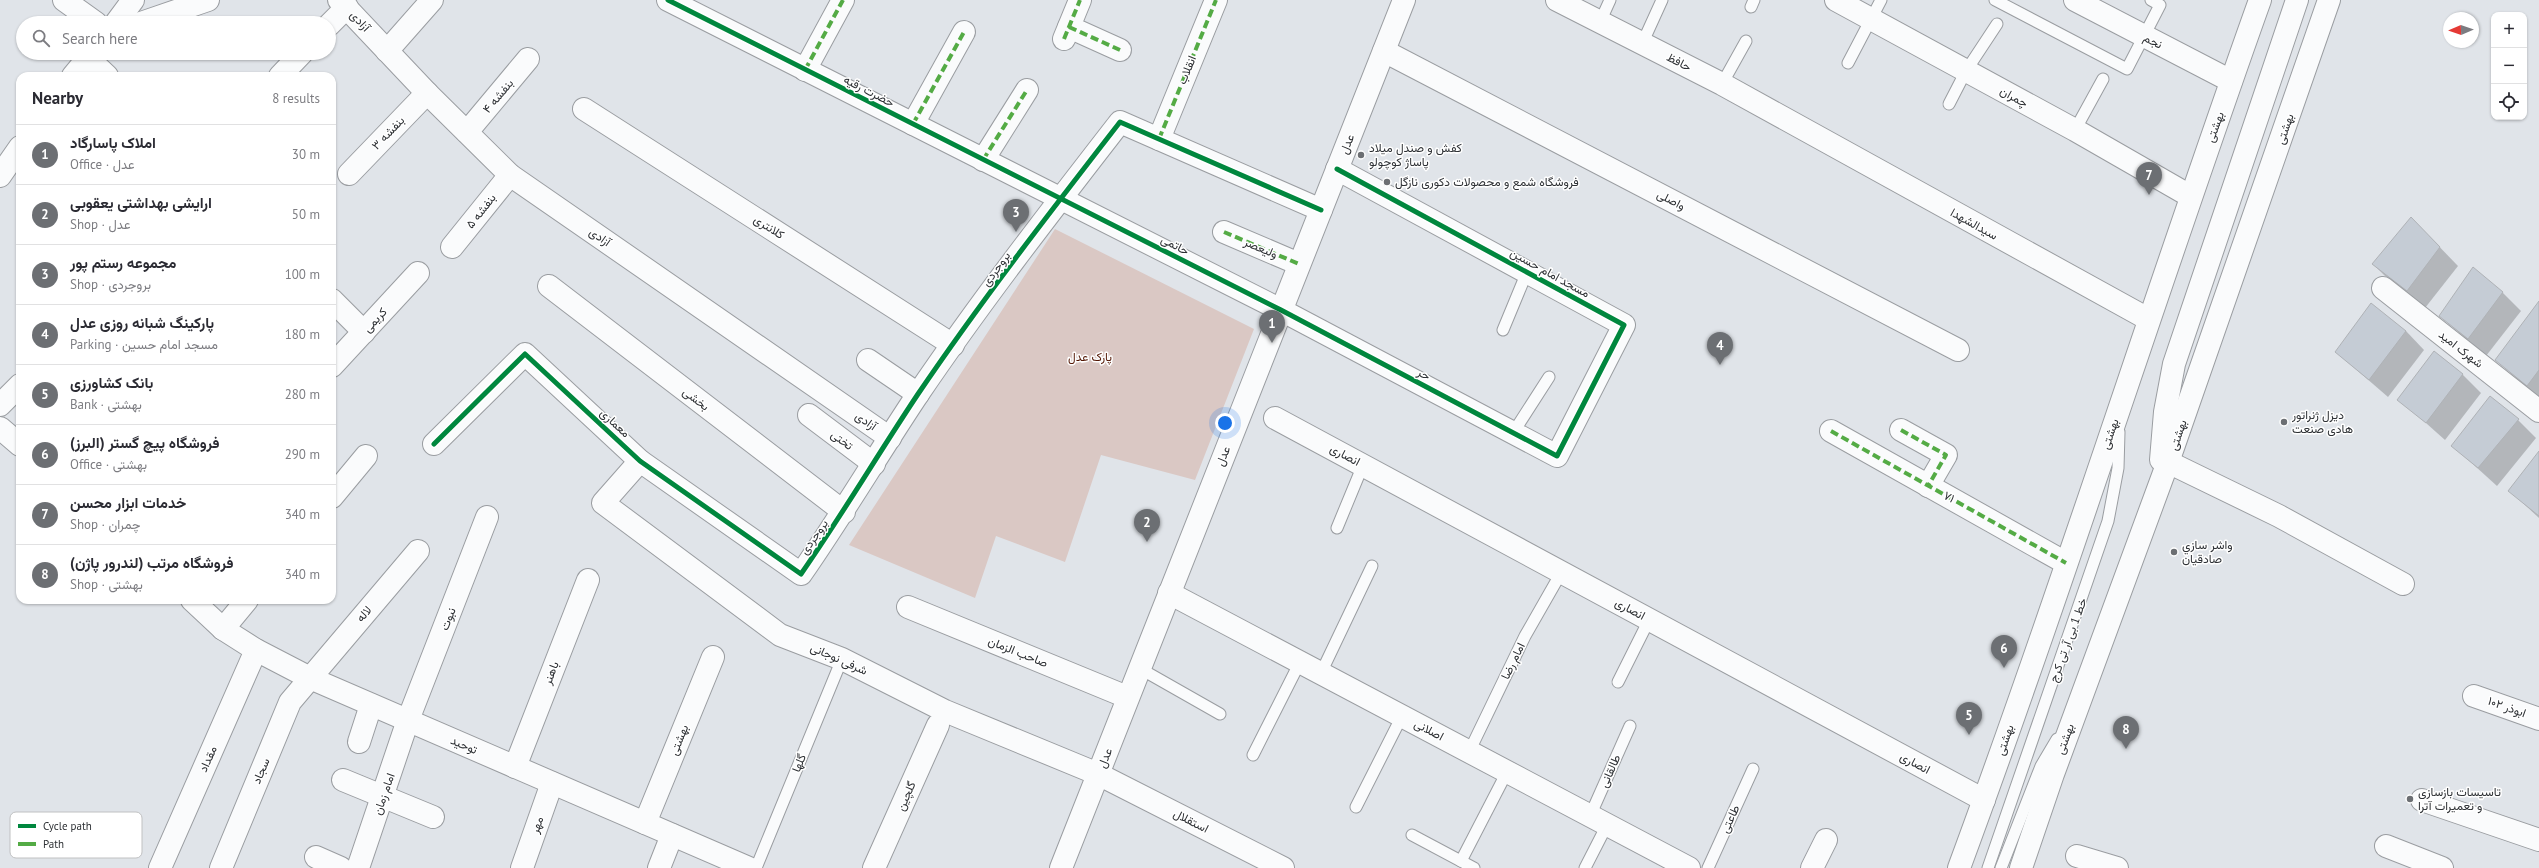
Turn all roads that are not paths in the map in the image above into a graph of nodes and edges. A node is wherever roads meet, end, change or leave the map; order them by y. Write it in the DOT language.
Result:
graph roads {
  1 [pos="64,0"];
  2 [pos="133,0"];
  3 [pos="208,0"];
  4 [pos="432,0"];
  5 [pos="668,0"];
  6 [pos="843,0"];
  7 [pos="1080,0"];
  8 [pos="1216,0"];
  9 [pos="1404,0"];
  10 [pos="1557,0"];
  11 [pos="1610,0"];
  12 [pos="1662,0"];
  13 [pos="1836,0"];
  14 [pos="1995,0"];
  15 [pos="2075,0"];
  16 [pos="2151,0"];
  17 [pos="2260,0"];
  18 [pos="2297,0"];
  19 [pos="2329,0"];
  20 [pos="179,4"];
  21 [pos="343,4"];
  22 [pos="1875,9"];
  23 [pos="86,16"];
  24 [pos="121,16"];
  25 [pos="155,16"];
  26 [pos="335,16"];
  27 [pos="1600,22"];
  28 [pos="1997,24"];
  29 [pos="964,32"];
  30 [pos="2144,36"];
  31 [pos="1746,40"];
  32 [pos="1642,44"];
  33 [pos="1120,50"];
  34 [pos="387,51"];
  35 [pos="1384,51"];
  36 [pos="86,60"];
  37 [pos="94,60"];
  38 [pos="295,60"];
  39 [pos="528,60"];
  40 [pos="1848,63"];
  41 [pos="805,70"];
  42 [pos="1966,70"];
  43 [pos="76,72"];
  44 [pos="103,72"];
  45 [pos="284,72"];
  46 [pos="2103,78"];
  47 [pos="2231,81"];
  48 [pos="1722,84"];
  49 [pos="1027,90"];
  50 [pos="427,93"];
  51 [pos="1949,104"];
  52 [pos="584,109"];
  53 [pos="913,124"];
  54 [pos="1800,127"];
  55 [pos="2075,130"];
  56 [pos="467,132"];
  57 [pos="1159,139"];
  58 [pos="16,157"];
  59 [pos="983,160"];
  60 [pos="1337,169"];
  61 [pos="349,174"];
  62 [pos="510,175"];
  63 [pos="0,176"];
  64 [pos="2190,196"];
  65 [pos="1060,198"];
  66 [pos="1321,210"];
  67 [pos="1224,232"];
  68 [pos="452,247"];
  69 [pos="1299,264"];
  70 [pos="1527,272"];
  71 [pos="418,273"];
  72 [pos="549,286"];
  73 [pos="2383,288"];
  74 [pos="336,304"];
  75 [pos="1281,310"];
  76 [pos="2148,319"];
  77 [pos="1503,330"];
  78 [pos="364,332"];
  79 [pos="953,345"];
  80 [pos="1958,350"];
  81 [pos="868,360"];
  82 [pos="336,362"];
  83 [pos="1549,378"];
  84 [pos="16,389"];
  85 [pos="918,394"];
  86 [pos="0,405"];
  87 [pos="2119,405"];
  88 [pos="2539,411"];
  89 [pos="809,415"];
  90 [pos="1275,418"];
  91 [pos="0,428"];
  92 [pos="1901,430"];
  93 [pos="1831,431"];
  94 [pos="1513,432"];
  95 [pos="890,438"];
  96 [pos="16,442"];
  97 [pos="434,444"];
  98 [pos="366,456"];
  99 [pos="1557,456"];
  100 [pos="640,461"];
  101 [pos="2168,462"];
  102 [pos="874,464"];
  103 [pos="1363,465"];
  104 [pos="1928,486"];
  105 [pos="2158,491"];
  106 [pos="336,492"];
  107 [pos="844,512"];
  108 [pos="487,517"];
  109 [pos="1336,528"];
  110 [pos="418,551"];
  111 [pos="2066,563"];
  112 [pos="1372,566"];
  113 [pos="1561,573"];
  114 [pos="801,574"];
  115 [pos="588,580"];
  116 [pos="2403,584"];
  117 [pos="1169,593"];
  118 [pos="196,604"];
  119 [pos="244,604"];
  120 [pos="908,607"];
  121 [pos="1649,620"];
  122 [pos="224,629"];
  123 [pos="256,650"];
  124 [pos="713,657"];
  125 [pos="842,659"];
  126 [pos="1300,662"];
  127 [pos="1139,668"];
  128 [pos="1321,673"];
  129 [pos="310,678"];
  130 [pos="1618,682"];
  131 [pos="2474,696"];
  132 [pos="1128,697"];
  133 [pos="2078,703"];
  134 [pos="371,704"];
  135 [pos="1220,714"];
  136 [pos="1402,716"];
  137 [pos="2539,719"];
  138 [pos="408,720"];
  139 [pos="938,725"];
  140 [pos="1630,726"];
  141 [pos="359,742"];
  142 [pos="1469,752"];
  143 [pos="1253,756"];
  144 [pos="515,767"];
  145 [pos="1753,769"];
  146 [pos="1507,772"];
  147 [pos="1098,774"];
  148 [pos="343,780"];
  149 [pos="552,783"];
  150 [pos="384,796"];
  151 [pos="1984,800"];
  152 [pos="2422,800"];
  153 [pos="1356,807"];
  154 [pos="433,817"];
  155 [pos="1599,820"];
  156 [pos="645,823"];
  157 [pos="1412,834"];
  158 [pos="672,835"];
  159 [pos="1826,840"];
  160 [pos="2539,840"];
  161 [pos="2386,846"];
  162 [pos="2077,856"];
  163 [pos="316,857"];
  164 [pos="1461,861"];
  165 [pos="160,868"];
  166 [pos="220,868"];
  167 [pos="341,868"];
  168 [pos="358,868"];
  169 [pos="522,868"];
  170 [pos="659,868"];
  171 [pos="749,868"];
  172 [pos="756,868"];
  173 [pos="874,868"];
  174 [pos="1061,868"];
  175 [pos="1283,868"];
  176 [pos="1474,868"];
  177 [pos="1585,868"];
  178 [pos="1689,868"];
  179 [pos="1708,868"];
  180 [pos="1812,868"];
  181 [pos="1959,868"];
  182 [pos="1988,868"];
  183 [pos="2001,868"];
  184 [pos="2021,868"];
  185 [pos="2117,868"];
  186 [pos="2442,868"];
  1 -- 23 [label="street"];
  2 -- 24 [label="street"];
  3 -- 20 [label="street"];
  4 -- 34 [label="street"];
  5 -- 41 [label="street, حضرت رقیه"];
  6 -- 41 [label="street"];
  7 -- 33 [label="street"];
  8 -- 57 [label="street, انقلاب"];
  9 -- 35 [label="street, عدل"];
  10 -- 27 [label="street, حافظ"];
  11 -- 27 [label="lane"];
  12 -- 32 [label="lane"];
  13 -- 22 [label="street, چمران"];
  14 -- 30 [label="lane"];
  15 -- 30 [label="street, نجم"];
  16 -- 30 [label="lane"];
  17 -- 47 [label="street, بهشتى"];
  18 -- 105 [label="street"];
  19 -- 101 [label="street, بهشتی"];
  20 -- 25 [label="street"];
  21 -- 26 [label="street"];
  21 -- 34 [label="street, آزادی"];
  22 -- 40 [label="lane"];
  22 -- 42 [label="street, چمران"];
  27 -- 32 [label="street, حافظ"];
  28 -- 42 [label="lane"];
  29 -- 53 [label="street"];
  30 -- 47 [label="street, نجم"];
  31 -- 48 [label="lane"];
  32 -- 48 [label="street, حافظ"];
  34 -- 50 [label="street, آزادی"];
  35 -- 60 [label="street, عدل"];
  35 -- 80 [label="street, واصلی"];
  36 -- 43 [label="street"];
  37 -- 44 [label="street"];
  38 -- 45 [label="street"];
  39 -- 56 [label="street, بنفشه ۴"];
  41 -- 53 [label="street, حضرت رقیه"];
  42 -- 51 [label="lane"];
  42 -- 55 [label="street, چمران"];
  46 -- 55 [label="lane"];
  47 -- 64 [label="street, بهشتى"];
  48 -- 54 [label="street, حافظ"];
  49 -- 59 [label="street"];
  50 -- 56 [label="street, آزادی"];
  50 -- 61 [label="street, بنفشه ۳"];
  52 -- 79 [label="street, کلانتری"];
  53 -- 59 [label="street, حضرت رقیه"];
  54 -- 76 [label="street, سیدالشهدا"];
  55 -- 64 [label="street, چمران"];
  56 -- 62 [label="street, آزادی"];
  57 -- 65 [label="street, بروجردی"];
  57 -- 66 [label="street, بروجردی"];
  58 -- 63 [label="street"];
  59 -- 65 [label="street, حضرت رقیه"];
  60 -- 66 [label="street, عدل"];
  60 -- 70 [label="street, مسجد امام حسین"];
  62 -- 68 [label="street, بنفشه ۵"];
  62 -- 95 [label="street, آزادی"];
  64 -- 76 [label="street, بهشتى"];
  65 -- 75 [label="street, حاتمی"];
  65 -- 79 [label="street, بروجردی"];
  66 -- 69 [label="street, عدل"];
  67 -- 69 [label="street, ولیعصر"];
  69 -- 75 [label="street, عدل"];
  70 -- 77 [label="lane"];
  70 -- 99 [label="street, مسجد امام حسین"];
  71 -- 78 [label="street, کریمی"];
  72 -- 107 [label="street, بخشی"];
  73 -- 88 [label="street, شهرک امید"];
  74 -- 78 [label="street"];
  75 -- 94 [label="street, حر"];
  75 -- 117 [label="street, عدل"];
  76 -- 87 [label="street, بهشتى"];
  78 -- 82 [label="street, کریمی"];
  79 -- 85 [label="street, بروجردی"];
  81 -- 85 [label="street"];
  83 -- 94 [label="lane"];
  84 -- 86 [label="street"];
  85 -- 95 [label="street, بروجردی"];
  87 -- 111 [label="street, بهشتى"];
  87 -- 182 [label="lane, خط 1 بی آر تی کرج"];
  89 -- 102 [label="street, تختی"];
  90 -- 103 [label="street, انصاری"];
  91 -- 96 [label="street"];
  92 -- 104 [label="street"];
  93 -- 104 [label="street, ۷۱"];
  94 -- 99 [label="street, حر"];
  95 -- 102 [label="street, بروجردی"];
  97 -- 100 [label="street, معماری"];
  98 -- 106 [label="street"];
  100 -- 114 [label="street, معماری"];
  100 -- 125 [label="street, شرفی نوجانی"];
  101 -- 105 [label="street, بهشتی"];
  101 -- 116 [label="street"];
  102 -- 107 [label="street, بروجردی"];
  103 -- 109 [label="lane"];
  103 -- 113 [label="street, انصاری"];
  104 -- 111 [label="street, ۷۱"];
  105 -- 133 [label="street, بهشتی"];
  107 -- 114 [label="street, بروجردی"];
  108 -- 138 [label="street, نبوت"];
  110 -- 129 [label="street, لاله"];
  111 -- 151 [label="street, بهشتى"];
  112 -- 128 [label="lane"];
  113 -- 121 [label="street, انصاری"];
  113 -- 142 [label="lane, امام رضا"];
  115 -- 144 [label="street, باهنر"];
  117 -- 126 [label="street, اصلانی"];
  117 -- 127 [label="street, عدل"];
  118 -- 122 [label="street, توحید"];
  119 -- 122 [label="street"];
  120 -- 132 [label="street, صاحب الزمان"];
  121 -- 130 [label="lane"];
  121 -- 151 [label="street, انصاری"];
  122 -- 123 [label="street, توحید"];
  123 -- 129 [label="street, توحید"];
  123 -- 165 [label="street, مقداد"];
  124 -- 156 [label="street, بهشتی"];
  125 -- 147 [label="street, شرفی نوجانی"];
  125 -- 172 [label="lane, گلها"];
  126 -- 128 [label="street, اصلانی"];
  126 -- 143 [label="lane"];
  127 -- 132 [label="street, عدل"];
  127 -- 135 [label="lane"];
  128 -- 136 [label="street, اصلانی"];
  129 -- 134 [label="street, توحید"];
  129 -- 166 [label="street, سجاد"];
  131 -- 137 [label="street, ابوذر ۱۰۲"];
  132 -- 147 [label="street, عدل"];
  133 -- 183 [label="lane"];
  133 -- 184 [label="street, بهشتی"];
  134 -- 138 [label="street, توحید"];
  134 -- 141 [label="street"];
  136 -- 142 [label="street, اصلانی"];
  136 -- 153 [label="lane"];
  138 -- 144 [label="street, توحید"];
  138 -- 150 [label="street, امام زمان"];
  139 -- 173 [label="street, گلچین"];
  140 -- 155 [label="lane, طالقانی"];
  142 -- 146 [label="street, اصلانی"];
  144 -- 149 [label="street, توحید"];
  145 -- 179 [label="lane, طاعتی"];
  146 -- 155 [label="street, اصلانی"];
  146 -- 164 [label="lane"];
  147 -- 174 [label="street, عدل"];
  147 -- 175 [label="street, استقلال"];
  148 -- 150 [label="street"];
  149 -- 156 [label="street, توحید"];
  149 -- 169 [label="street, مهر"];
  150 -- 154 [label="street"];
  150 -- 168 [label="street, امام زمان"];
  151 -- 181 [label="street, بهشتى"];
  152 -- 160 [label="street"];
  155 -- 177 [label="lane, طالقانی"];
  155 -- 178 [label="street, اصلانی"];
  156 -- 158 [label="street, توحید"];
  157 -- 164 [label="lane"];
  158 -- 170 [label="street"];
  158 -- 171 [label="street, توحید"];
  159 -- 180 [label="street"];
  161 -- 186 [label="street"];
  162 -- 185 [label="street"];
  163 -- 167 [label="street"];
  164 -- 176 [label="lane"];
}
